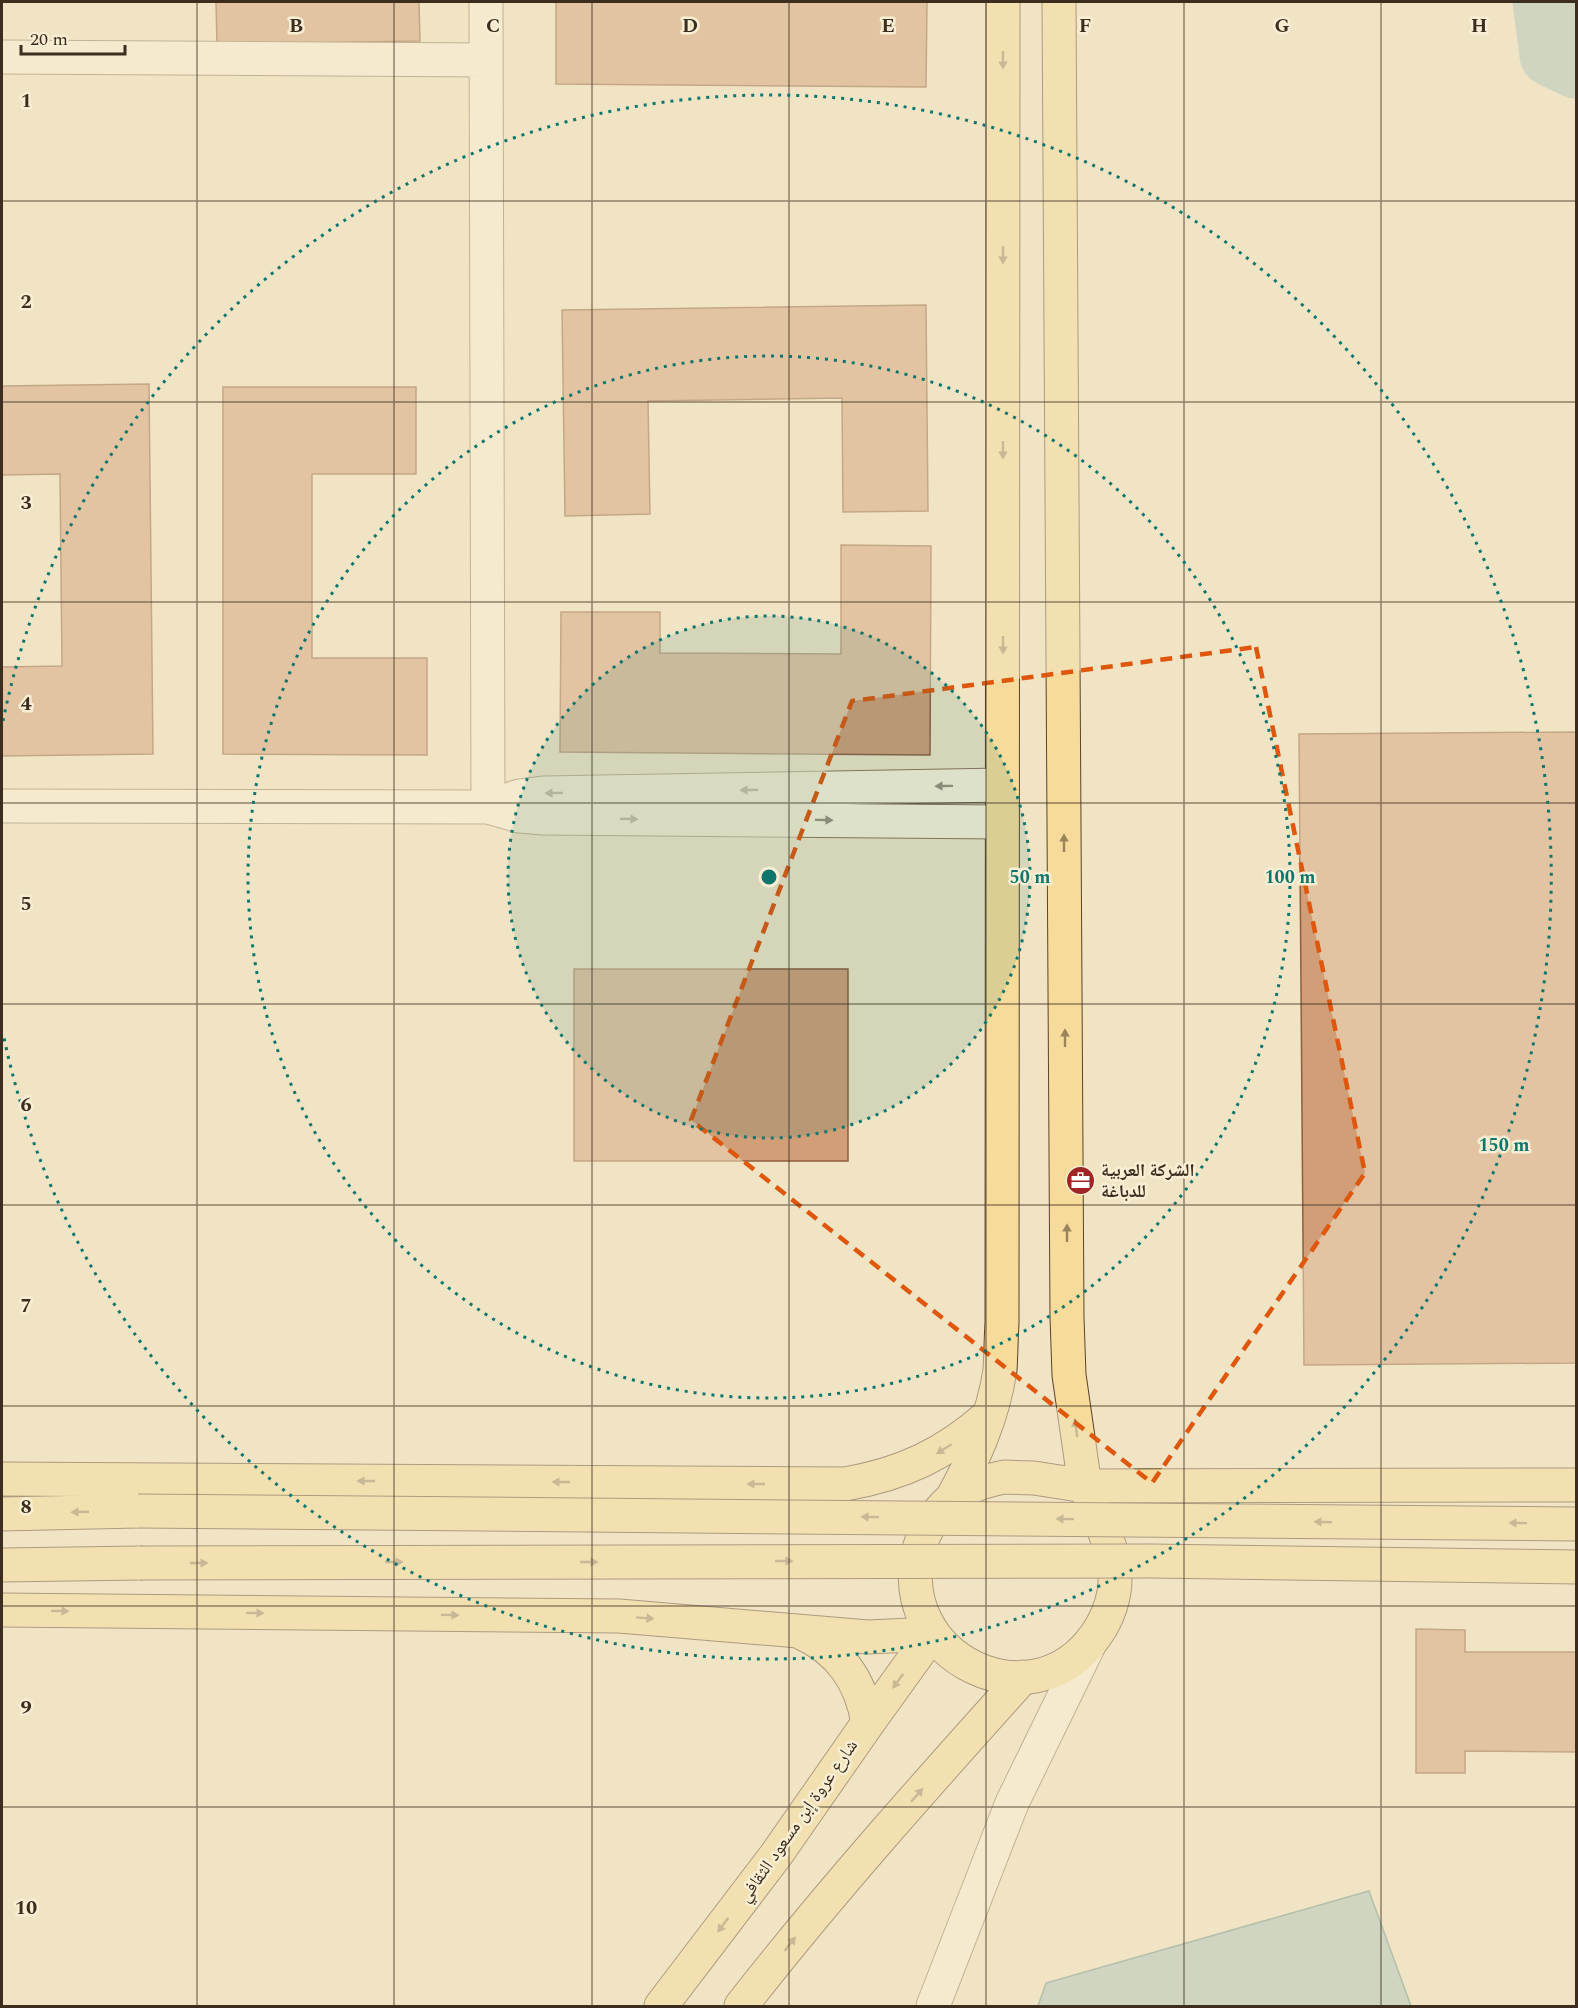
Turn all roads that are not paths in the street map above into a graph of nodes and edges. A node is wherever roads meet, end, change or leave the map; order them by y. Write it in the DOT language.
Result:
graph roads {
  1 [pos="486,2"];
  2 [pos="1003,2"];
  3 [pos="1059,2"];
  4 [pos="2,57"];
  5 [pos="486,60"];
  6 [pos="1002,785"];
  7 [pos="2,806"];
  8 [pos="488,807"];
  9 [pos="1002,822"];
  10 [pos="990,1413"];
  11 [pos="2,1479"];
  12 [pos="1576,1485"];
  13 [pos="1085,1486"];
  14 [pos="951,1500"];
  15 [pos="2,1514"];
  16 [pos="1576,1524"];
  17 [pos="2,1565"];
  18 [pos="1576,1567"];
  19 [pos="2,1610"];
  20 [pos="796,1630"];
  21 [pos="932,1634"];
  22 [pos="1089,1645"];
  23 [pos="1023,1677"];
  24 [pos="868,1723"];
  25 [pos="661,2007"];
  26 [pos="741,2007"];
  27 [pos="933,2007"];
  1 -- 5 [label="street"];
  2 -- 6 [label="main road, one-way"];
  13 -- 3 [label="main road, one-way"];
  4 -- 5 [label="street"];
  5 -- 8 [label="street"];
  6 -- 8 [label="street, one-way"];
  6 -- 9 [label="main road"];
  7 -- 8 [label="street"];
  8 -- 9 [label="street, one-way"];
  9 -- 10 [label="main road"];
  10 -- 11 [label="main road, one-way"];
  10 -- 14 [label="main road"];
  12 -- 13 [label="main road"];
  13 -- 14 [label="main road"];
  13 -- 22 [label="main road"];
  14 -- 21 [label="main road"];
  16 -- 15 [label="main road, one-way, bridge"];
  17 -- 18 [label="main road, one-way, bridge"];
  19 -- 20 [label="main road, one-way"];
  20 -- 21 [label="main road"];
  20 -- 24 [label="main road"];
  21 -- 23 [label="main road"];
  21 -- 24 [label="main road, شارع عروة إبن مسعود الثقافي, one-way"];
  22 -- 23 [label="main road"];
  22 -- 27 [label="street"];
  26 -- 23 [label="main road, one-way"];
  24 -- 25 [label="main road, شارع عروة إبن مسعود الثقافي, one-way"];
}
